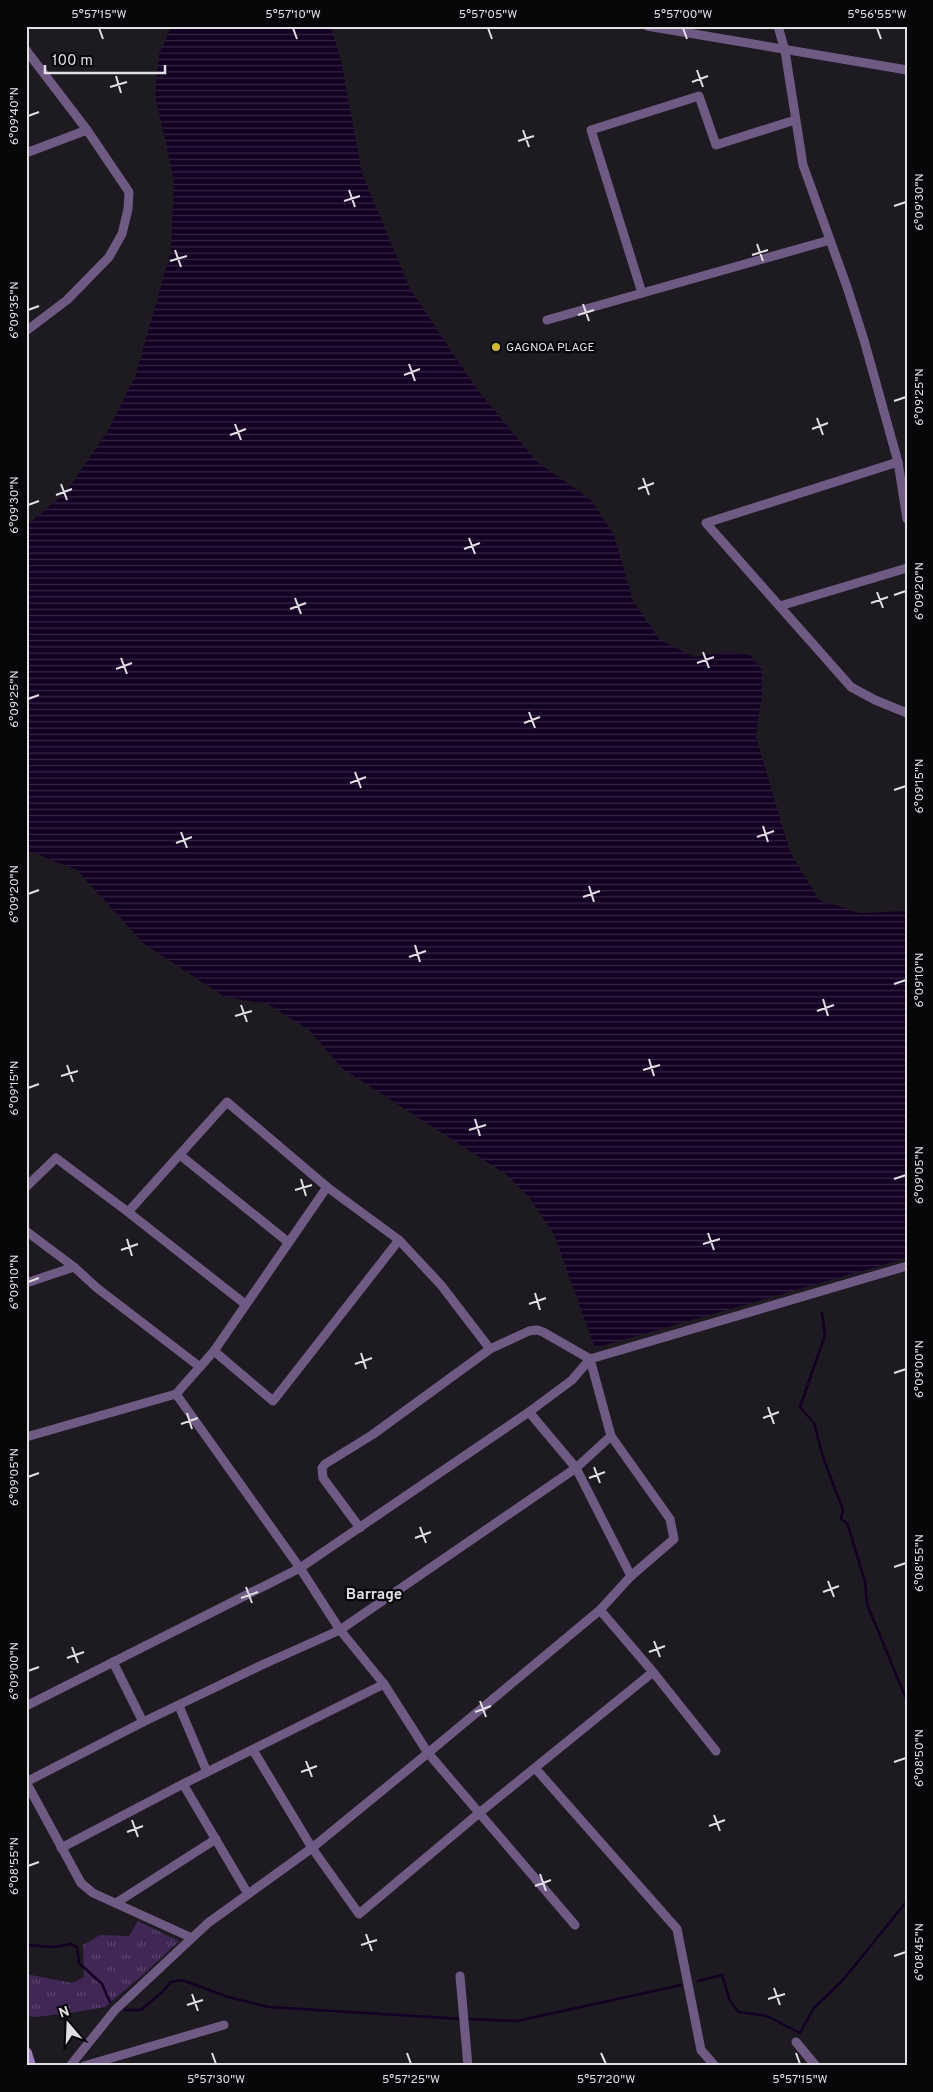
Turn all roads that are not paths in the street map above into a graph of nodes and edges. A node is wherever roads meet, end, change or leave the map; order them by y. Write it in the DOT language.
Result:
graph roads {
  1 [pos="647,26"];
  2 [pos="778,26"];
  3 [pos="26,50"];
  4 [pos="785,51"];
  5 [pos="907,70"];
  6 [pos="795,120"];
  7 [pos="87,130"];
  8 [pos="26,153"];
  9 [pos="830,240"];
  10 [pos="642,293"];
  11 [pos="547,320"];
  12 [pos="26,331"];
  13 [pos="898,462"];
  14 [pos="907,519"];
  15 [pos="907,568"];
  16 [pos="780,606"];
  17 [pos="907,713"];
  18 [pos="180,1155"];
  19 [pos="26,1187"];
  20 [pos="327,1187"];
  21 [pos="128,1212"];
  22 [pos="26,1232"];
  23 [pos="399,1240"];
  24 [pos="288,1242"];
  25 [pos="907,1266"];
  26 [pos="74,1267"];
  27 [pos="26,1283"];
  28 [pos="245,1304"];
  29 [pos="490,1349"];
  30 [pos="214,1351"];
  31 [pos="590,1360"];
  32 [pos="200,1367"];
  33 [pos="176,1394"];
  34 [pos="530,1412"];
  35 [pos="611,1436"];
  36 [pos="26,1437"];
  37 [pos="576,1468"];
  38 [pos="360,1528"];
  39 [pos="300,1568"];
  40 [pos="631,1576"];
  41 [pos="600,1610"];
  42 [pos="340,1630"];
  43 [pos="113,1662"];
  44 [pos="653,1672"];
  45 [pos="384,1684"];
  46 [pos="26,1706"];
  47 [pos="179,1706"];
  48 [pos="143,1722"];
  49 [pos="253,1750"];
  50 [pos="716,1751"];
  51 [pos="428,1753"];
  52 [pos="535,1768"];
  53 [pos="207,1772"];
  54 [pos="26,1782"];
  55 [pos="182,1784"];
  56 [pos="478,1814"];
  57 [pos="216,1840"];
  58 [pos="61,1848"];
  59 [pos="312,1848"];
  60 [pos="248,1894"];
  61 [pos="116,1903"];
  62 [pos="575,1925"];
  63 [pos="192,1938"];
  64 [pos="460,1976"];
  65 [pos="224,2026"];
  66 [pos="796,2042"];
  67 [pos="26,2052"];
  68 [pos="30,2066"];
  69 [pos="70,2066"];
  70 [pos="84,2066"];
  71 [pos="468,2066"];
  72 [pos="715,2066"];
  73 [pos="816,2066"];
  1 -- 4 [label="street"];
  2 -- 4 [label="street"];
  3 -- 7 [label="street"];
  4 -- 5 [label="street"];
  4 -- 6 [label="street"];
  6 -- 9 [label="street"];
  6 -- 10 [label="street"];
  7 -- 8 [label="street"];
  7 -- 12 [label="street"];
  9 -- 10 [label="street"];
  9 -- 13 [label="street"];
  10 -- 11 [label="street"];
  13 -- 14 [label="street"];
  13 -- 16 [label="street"];
  15 -- 16 [label="street"];
  16 -- 17 [label="street"];
  18 -- 20 [label="street"];
  18 -- 21 [label="street"];
  18 -- 24 [label="street"];
  19 -- 21 [label="street"];
  20 -- 23 [label="street"];
  20 -- 24 [label="street"];
  21 -- 28 [label="street"];
  22 -- 26 [label="street"];
  23 -- 29 [label="street"];
  23 -- 30 [label="street"];
  24 -- 28 [label="street"];
  25 -- 31 [label="street"];
  26 -- 27 [label="street"];
  26 -- 32 [label="street"];
  28 -- 30 [label="street"];
  29 -- 31 [label="street"];
  29 -- 38 [label="street"];
  30 -- 32 [label="street"];
  31 -- 34 [label="street"];
  31 -- 35 [label="street"];
  32 -- 33 [label="street"];
  33 -- 36 [label="street"];
  33 -- 39 [label="street"];
  34 -- 37 [label="street"];
  34 -- 38 [label="street"];
  35 -- 37 [label="street"];
  35 -- 40 [label="street"];
  37 -- 40 [label="street"];
  37 -- 42 [label="street"];
  38 -- 39 [label="street"];
  39 -- 42 [label="street"];
  39 -- 43 [label="street"];
  40 -- 41 [label="street"];
  41 -- 44 [label="street"];
  41 -- 51 [label="street"];
  42 -- 45 [label="street"];
  42 -- 47 [label="street"];
  43 -- 46 [label="street"];
  43 -- 48 [label="street"];
  44 -- 50 [label="street"];
  44 -- 52 [label="street"];
  45 -- 49 [label="street"];
  45 -- 51 [label="street"];
  47 -- 48 [label="street"];
  47 -- 53 [label="street"];
  48 -- 54 [label="street"];
  49 -- 53 [label="street"];
  49 -- 59 [label="street"];
  51 -- 56 [label="street"];
  51 -- 59 [label="street"];
  52 -- 56 [label="street"];
  52 -- 72 [label="street"];
  53 -- 55 [label="street"];
  54 -- 58 [label="street"];
  55 -- 57 [label="street"];
  55 -- 58 [label="street"];
  56 -- 59 [label="street"];
  56 -- 62 [label="street"];
  57 -- 60 [label="street"];
  57 -- 61 [label="street"];
  58 -- 61 [label="street"];
  59 -- 60 [label="street"];
  60 -- 63 [label="street"];
  61 -- 63 [label="street"];
  63 -- 69 [label="street"];
  64 -- 71 [label="street"];
  65 -- 70 [label="street"];
  66 -- 73 [label="street"];
  67 -- 68 [label="street"];
}
